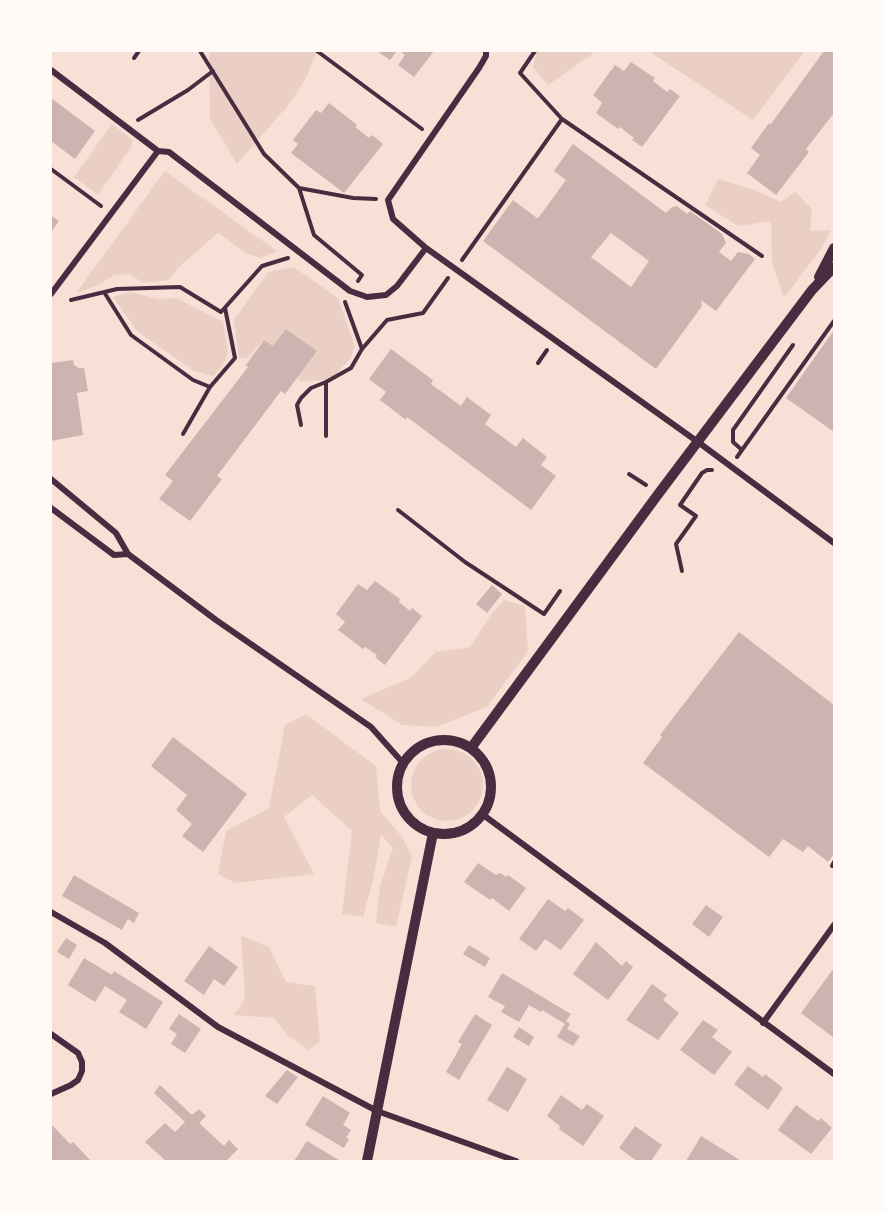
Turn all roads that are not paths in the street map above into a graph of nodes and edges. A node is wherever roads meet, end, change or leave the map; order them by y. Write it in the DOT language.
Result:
graph roads {
  1 [pos="486,51"];
  2 [pos="51,70"];
  3 [pos="158,151"];
  4 [pos="426,248"];
  5 [pos="834,248"];
  6 [pos="834,267"];
  7 [pos="812,290"];
  8 [pos="51,294"];
  9 [pos="698,442"];
  10 [pos="51,479"];
  11 [pos="51,508"];
  12 [pos="834,543"];
  13 [pos="128,554"];
  14 [pos="471,748"];
  15 [pos="403,763"];
  16 [pos="482,814"];
  17 [pos="433,833"];
  18 [pos="51,912"];
  19 [pos="834,925"];
  20 [pos="763,1023"];
  21 [pos="51,1034"];
  22 [pos="834,1074"];
  23 [pos="51,1094"];
  24 [pos="376,1111"];
  25 [pos="367,1161"];
  26 [pos="516,1161"];
  1 -- 4 [label="street"];
  2 -- 3 [label="street"];
  3 -- 4 [label="street"];
  3 -- 8 [label="street"];
  4 -- 9 [label="street"];
  5 -- 7 [label="street"];
  6 -- 7 [label="street"];
  7 -- 9 [label="street"];
  9 -- 12 [label="street"];
  9 -- 14 [label="street"];
  10 -- 13 [label="street"];
  11 -- 13 [label="street"];
  13 -- 15 [label="street"];
  14 -- 15 [label="street"];
  14 -- 16 [label="street"];
  15 -- 17 [label="street"];
  16 -- 17 [label="street"];
  16 -- 20 [label="street"];
  17 -- 24 [label="street"];
  18 -- 24 [label="street"];
  19 -- 20 [label="street"];
  20 -- 22 [label="street"];
  21 -- 23 [label="street"];
  24 -- 25 [label="street"];
  24 -- 26 [label="street"];
}
